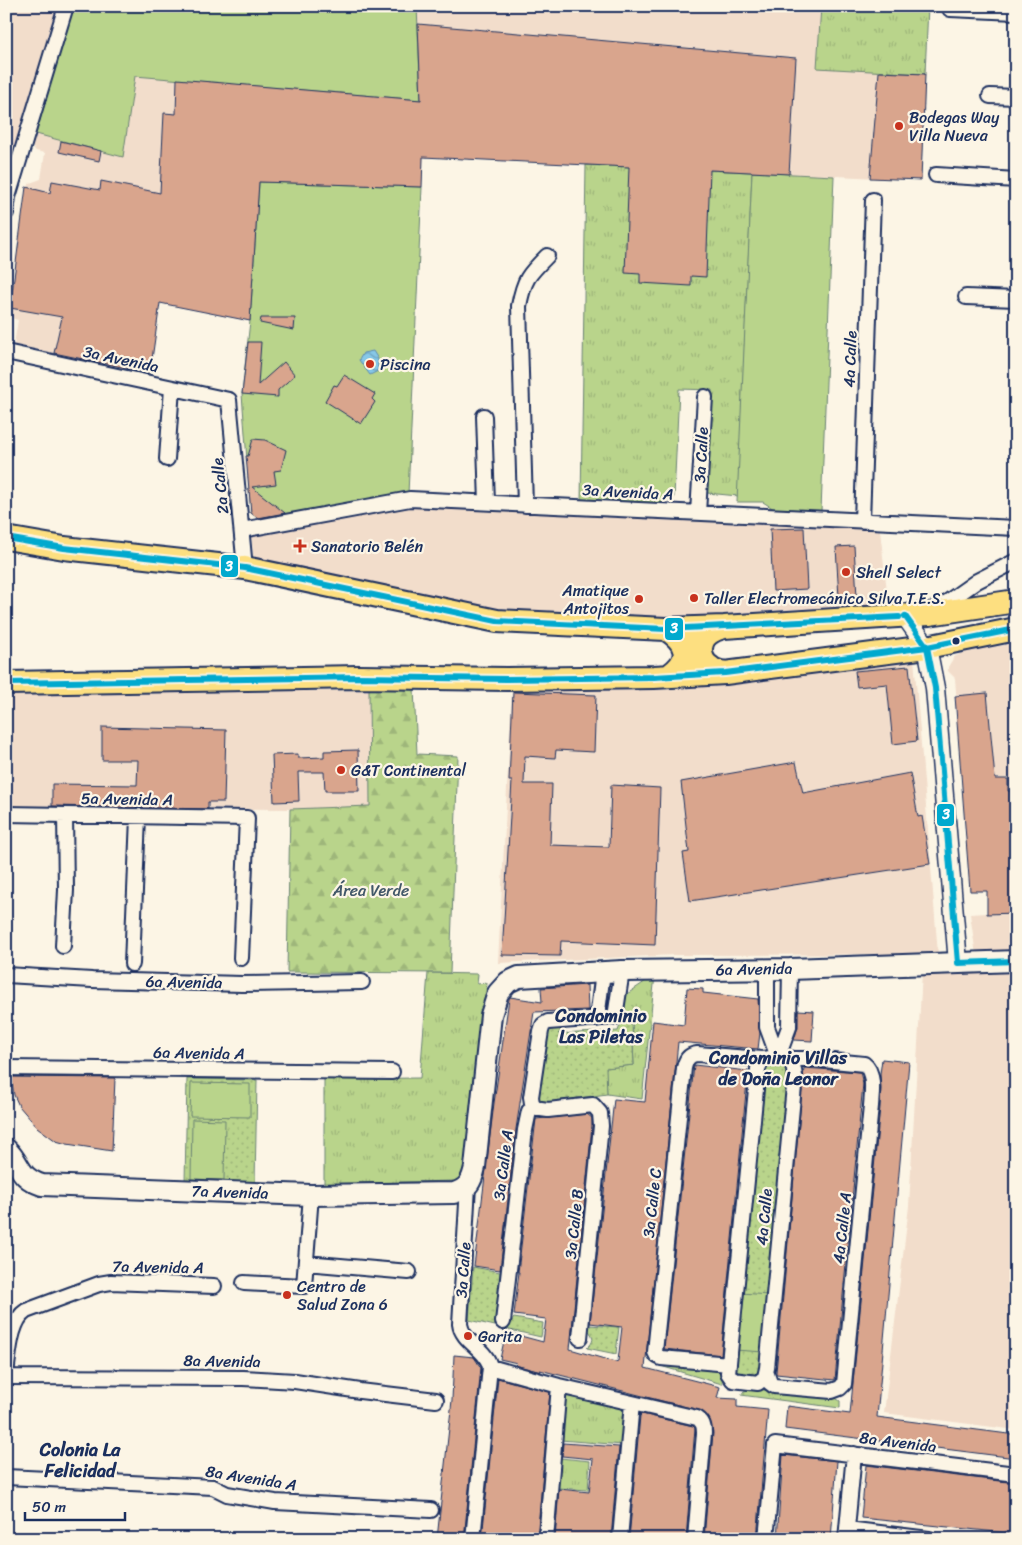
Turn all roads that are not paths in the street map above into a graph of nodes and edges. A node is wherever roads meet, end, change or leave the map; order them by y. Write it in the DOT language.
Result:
graph roads {
  1 [pos="66,6"];
  2 [pos="950,9"];
  3 [pos="1016,12"];
  4 [pos="990,96"];
  5 [pos="1016,97"];
  6 [pos="936,175"];
  7 [pos="1016,180"];
  8 [pos="7,197"];
  9 [pos="873,200"];
  10 [pos="6,213"];
  11 [pos="547,256"];
  12 [pos="966,297"];
  13 [pos="1016,299"];
  14 [pos="6,352"];
  15 [pos="172,388"];
  16 [pos="705,397"];
  17 [pos="229,400"];
  18 [pos="484,416"];
  19 [pos="167,459"];
  20 [pos="487,503"];
  21 [pos="525,505"];
  22 [pos="698,513"];
  23 [pos="862,521"];
  24 [pos="1016,528"];
  25 [pos="242,530"];
  26 [pos="6,538"];
  27 [pos="1016,561"];
  28 [pos="245,568"];
  29 [pos="1016,601"];
  30 [pos="929,614"];
  31 [pos="905,616"];
  32 [pos="724,627"];
  33 [pos="666,629"];
  34 [pos="1016,629"];
  35 [pos="927,647"];
  36 [pos="725,673"];
  37 [pos="670,675"];
  38 [pos="6,683"];
  39 [pos="6,814"];
  40 [pos="66,816"];
  41 [pos="138,817"];
  42 [pos="63,946"];
  43 [pos="241,958"];
  44 [pos="1016,961"];
  45 [pos="958,963"];
  46 [pos="132,964"];
  47 [pos="767,969"];
  48 [pos="790,969"];
  49 [pos="613,971"];
  50 [pos="6,975"];
  51 [pos="362,982"];
  52 [pos="498,993"];
  53 [pos="597,1019"];
  54 [pos="783,1058"];
  55 [pos="762,1059"];
  56 [pos="6,1068"];
  57 [pos="392,1072"];
  58 [pos="537,1109"];
  59 [pos="6,1149"];
  60 [pos="468,1186"];
  61 [pos="311,1195"];
  62 [pos="306,1263"];
  63 [pos="409,1272"];
  64 [pos="244,1283"];
  65 [pos="214,1286"];
  66 [pos="503,1322"];
  67 [pos="580,1338"];
  68 [pos="729,1364"];
  69 [pos="490,1367"];
  70 [pos="6,1375"];
  71 [pos="765,1377"];
  72 [pos="559,1386"];
  73 [pos="436,1400"];
  74 [pos="632,1403"];
  75 [pos="854,1454"];
  76 [pos="1016,1474"];
  77 [pos="6,1477"];
  78 [pos="431,1510"];
  79 [pos="846,1534"];
  80 [pos="473,1539"];
  81 [pos="546,1539"];
  82 [pos="620,1539"];
  83 [pos="695,1539"];
  84 [pos="766,1539"];
  85 [pos="929,1539"];
  1 -- 8 [label="street"];
  2 -- 3 [label="street"];
  4 -- 5 [label="street"];
  6 -- 7 [label="street"];
  8 -- 10 [label="street"];
  9 -- 23 [label="street, 4a Calle"];
  11 -- 21 [label="street"];
  12 -- 13 [label="street"];
  14 -- 15 [label="street, 3a Avenida"];
  15 -- 17 [label="street, 3a Avenida"];
  15 -- 19 [label="street"];
  16 -- 22 [label="street, 3a Calle"];
  17 -- 25 [label="street, 2a Calle"];
  18 -- 20 [label="street"];
  20 -- 21 [label="street, 3a Avenida A"];
  20 -- 25 [label="street, 3a Avenida A"];
  21 -- 22 [label="street, 3a Avenida A"];
  22 -- 23 [label="street, 3a Avenida A"];
  23 -- 24 [label="street, 3a Avenida A"];
  25 -- 28 [label="street, 2a Calle"];
  26 -- 28 [label="main road"];
  27 -- 30 [label="street"];
  28 -- 33 [label="main road"];
  29 -- 30 [label="main road"];
  30 -- 31 [label="main road"];
  31 -- 32 [label="main road"];
  31 -- 35 [label="street"];
  32 -- 33 [label="main road"];
  32 -- 36 [label="main road"];
  33 -- 37 [label="main road"];
  34 -- 35 [label="main road"];
  35 -- 36 [label="main road"];
  35 -- 45 [label="street"];
  36 -- 37 [label="main road"];
  37 -- 38 [label="main road"];
  39 -- 40 [label="street, 5a Avenida A"];
  40 -- 41 [label="street, 5a Avenida A"];
  40 -- 42 [label="street"];
  41 -- 43 [label="street, 5a Avenida A"];
  41 -- 46 [label="street"];
  44 -- 45 [label="main road, 6a Avenida"];
  45 -- 48 [label="main road, 6a Avenida"];
  47 -- 48 [label="main road, 6a Avenida"];
  47 -- 49 [label="main road, 6a Avenida"];
  47 -- 54 [label="street, 4a Calle"];
  48 -- 54 [label="street"];
  49 -- 52 [label="main road, 6a Avenida"];
  49 -- 53 [label="street"];
  49 -- 53 [label="street"];
  50 -- 51 [label="street, 6a Avenida"];
  52 -- 60 [label="main road, 3a Calle"];
  53 -- 58 [label="street"];
  54 -- 55 [label="street"];
  54 -- 71 [label="street, 4a Calle"];
  54 -- 71 [label="street, 4a Calle A"];
  55 -- 68 [label="street, 4a Calle"];
  55 -- 68 [label="street, 3a Calle C"];
  56 -- 57 [label="street, 6a Avenida A"];
  58 -- 66 [label="street, 3a Calle A"];
  58 -- 67 [label="street, 3a Calle B"];
  59 -- 61 [label="main road, 7a Avenida"];
  60 -- 61 [label="main road, 7a Avenida"];
  60 -- 69 [label="street, 3a Calle"];
  61 -- 62 [label="street"];
  62 -- 63 [label="street"];
  62 -- 64 [label="street"];
  65 -- 70 [label="street, 7a Avenida A"];
  68 -- 71 [label="street, 4a Calle"];
  69 -- 72 [label="street"];
  69 -- 80 [label="street"];
  70 -- 73 [label="street, 8a Avenida"];
  72 -- 74 [label="street"];
  72 -- 81 [label="street"];
  74 -- 82 [label="street"];
  74 -- 83 [label="street"];
  75 -- 76 [label="street, 8a Avenida"];
  75 -- 79 [label="street"];
  75 -- 84 [label="street, 8a Avenida"];
  77 -- 78 [label="street, 8a Avenida A"];
  79 -- 85 [label="street"];
}
